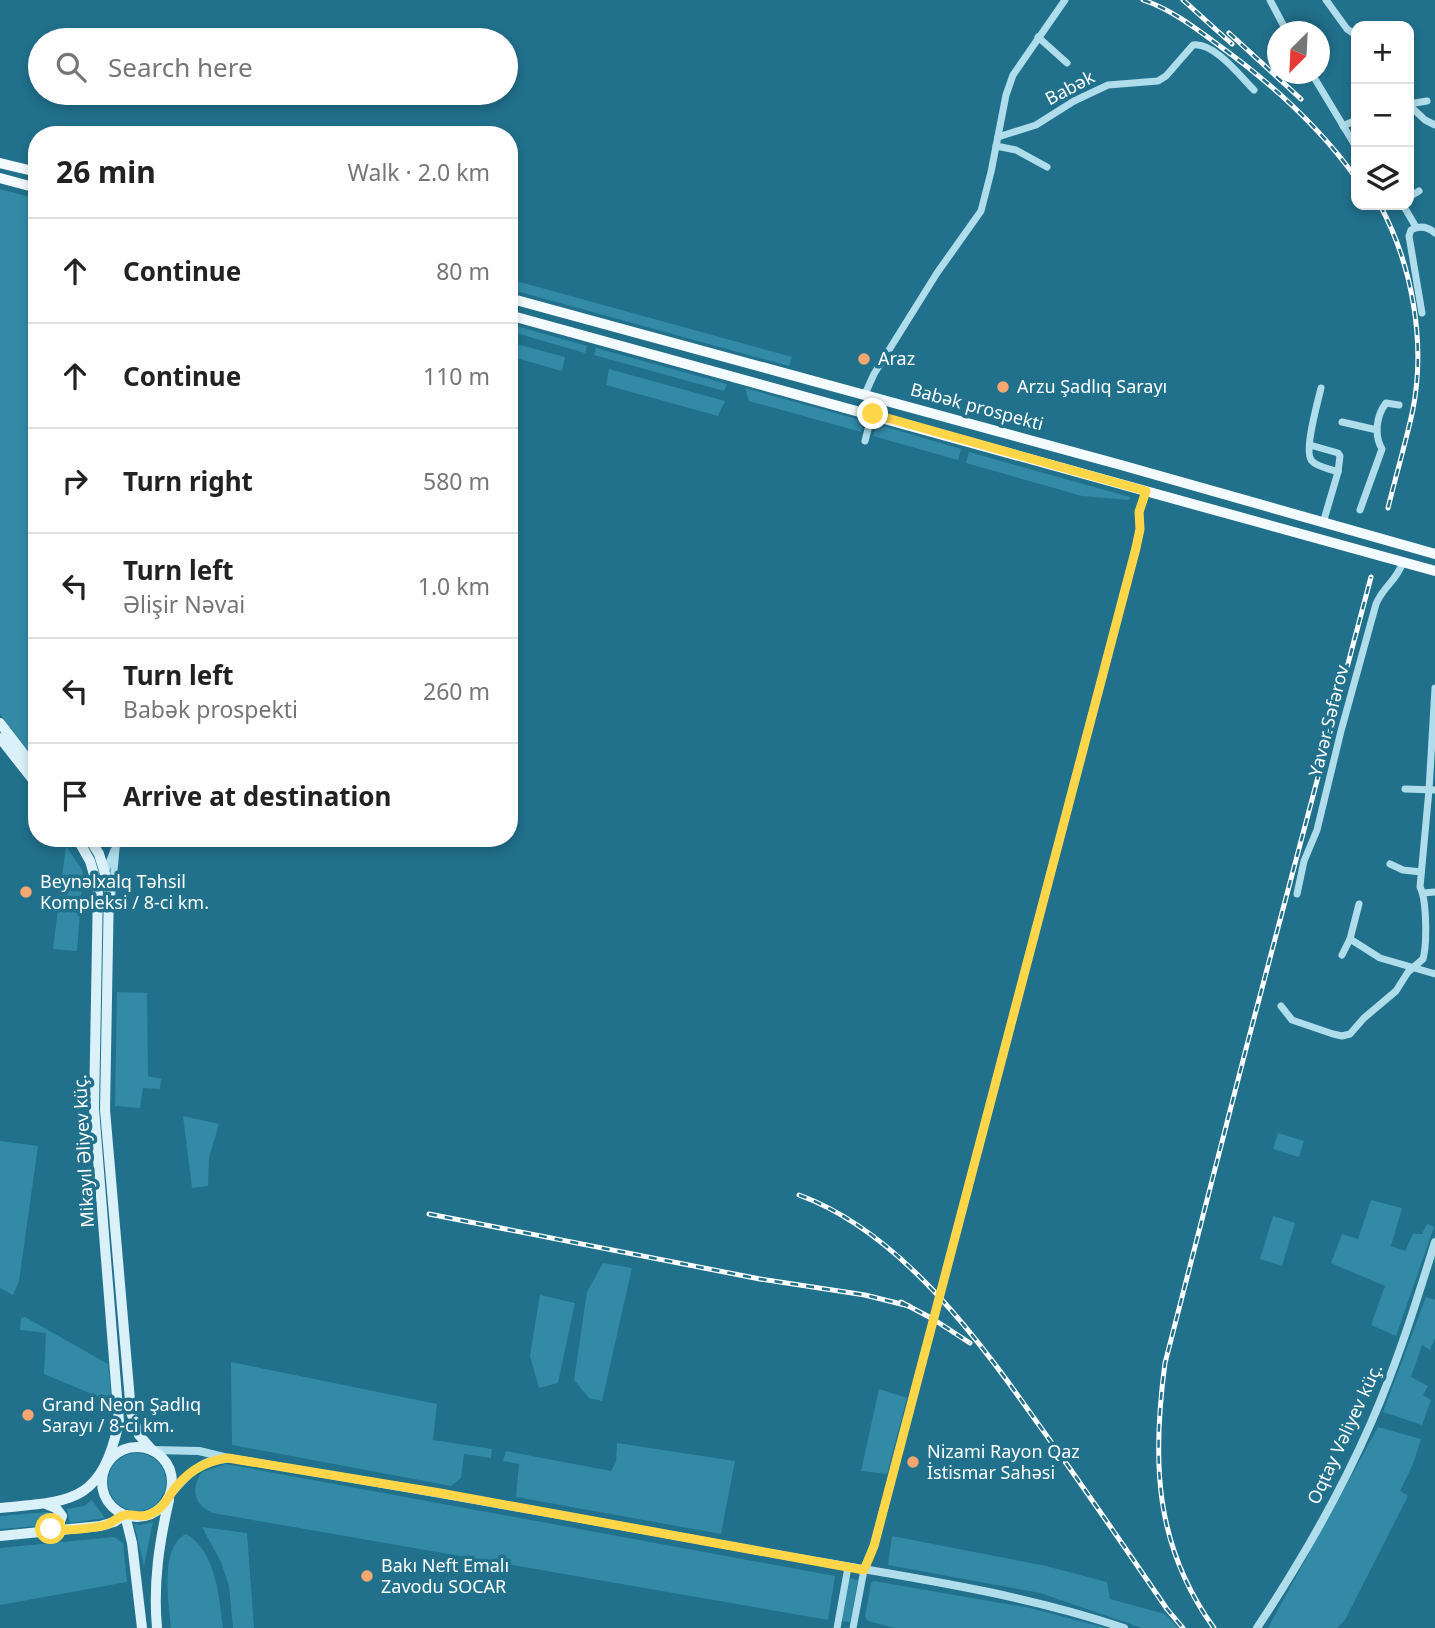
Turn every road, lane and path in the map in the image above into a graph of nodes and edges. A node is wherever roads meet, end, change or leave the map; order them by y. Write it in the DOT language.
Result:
graph roads {
  1 [pos="1065,0"];
  2 [pos="1270,0"];
  3 [pos="1326,0"];
  4 [pos="1281,21"];
  5 [pos="1351,32"];
  6 [pos="1038,37"];
  7 [pos="1067,63"];
  8 [pos="1318,84"];
  9 [pos="1254,90"];
  10 [pos="1427,101"];
  11 [pos="1414,104"];
  12 [pos="1414,110"];
  13 [pos="1351,123"];
  14 [pos="1435,125"];
  15 [pos="1343,127"];
  16 [pos="1351,139"];
  17 [pos="997,141"];
  18 [pos="1,163"];
  19 [pos="1047,167"];
  20 [pos="28,170"];
  21 [pos="0,178"];
  22 [pos="28,186"];
  23 [pos="1419,191"];
  24 [pos="1414,194"];
  25 [pos="1406,210"];
  26 [pos="1416,227"];
  27 [pos="1435,233"];
  28 [pos="518,301"];
  29 [pos="518,302"];
  30 [pos="1422,313"];
  31 [pos="518,315"];
  32 [pos="518,316"];
  33 [pos="678,343"];
  34 [pos="615,344"];
  35 [pos="1321,388"];
  36 [pos="866,394"];
  37 [pos="1399,405"];
  38 [pos="873,414"];
  39 [pos="1342,422"];
  40 [pos="1377,430"];
  41 [pos="865,441"];
  42 [pos="1310,444"];
  43 [pos="1338,472"];
  44 [pos="1146,491"];
  45 [pos="1360,510"];
  46 [pos="1324,523"];
  47 [pos="1435,554"];
  48 [pos="1403,562"];
  49 [pos="1435,571"];
  50 [pos="1435,688"];
  51 [pos="1434,716"];
  52 [pos="0,723"];
  53 [pos="0,738"];
  54 [pos="28,759"];
  55 [pos="28,774"];
  56 [pos="1405,789"];
  57 [pos="1432,790"];
  58 [pos="1425,836"];
  59 [pos="1435,837"];
  60 [pos="82,847"];
  61 [pos="95,847"];
  62 [pos="114,847"];
  63 [pos="115,847"];
  64 [pos="116,847"];
  65 [pos="99,854"];
  66 [pos="1390,864"];
  67 [pos="105,871"];
  68 [pos="1421,872"];
  69 [pos="98,888"];
  70 [pos="1435,892"];
  71 [pos="1423,893"];
  72 [pos="1297,894"];
  73 [pos="1359,904"];
  74 [pos="110,916"];
  75 [pos="1350,939"];
  76 [pos="1342,955"];
  77 [pos="1414,967"];
  78 [pos="1435,974"];
  79 [pos="1281,1006"];
  80 [pos="1435,1242"];
  81 [pos="152,1450"];
  82 [pos="228,1458"];
  83 [pos="106,1464"];
  84 [pos="170,1495"];
  85 [pos="44,1504"];
  86 [pos="0,1508"];
  87 [pos="125,1515"];
  88 [pos="100,1526"];
  89 [pos="46,1531"];
  90 [pos="0,1536"];
  91 [pos="132,1543"];
  92 [pos="848,1567"];
  93 [pos="864,1570"];
  94 [pos="142,1628"];
  95 [pos="157,1628"];
  96 [pos="837,1628"];
  97 [pos="853,1628"];
  98 [pos="1124,1628"];
  99 [pos="1257,1628"];
  1 -- 6 [label="street"];
  2 -- 4 [label="street"];
  3 -- 5 [label="street"];
  6 -- 7 [label="street"];
  6 -- 17 [label="street"];
  8 -- 15 [label="street"];
  9 -- 17 [label="street, Babək"];
  10 -- 11 [label="street"];
  12 -- 14 [label="street"];
  13 -- 15 [label="street"];
  15 -- 16 [label="street"];
  17 -- 19 [label="street"];
  17 -- 36 [label="street"];
  18 -- 20 [label="main road"];
  21 -- 22 [label="main road"];
  23 -- 24 [label="street"];
  25 -- 26 [label="street"];
  26 -- 27 [label="street"];
  26 -- 30 [label="street"];
  28 -- 33 [label="main road, Babək prospekti"];
  29 -- 31 [label="main road"];
  32 -- 34 [label="main road, Babək prospekti"];
  33 -- 34 [label="main road"];
  33 -- 36 [label="main road, Babək prospekti"];
  34 -- 38 [label="main road, Babək prospekti"];
  35 -- 42 [label="street"];
  36 -- 46 [label="main road, Babək prospekti"];
  37 -- 40 [label="street"];
  38 -- 41 [label="street"];
  38 -- 44 [label="main road, Babək prospekti"];
  39 -- 40 [label="street"];
  40 -- 45 [label="street"];
  42 -- 43 [label="street"];
  42 -- 43 [label="street"];
  43 -- 46 [label="street"];
  44 -- 48 [label="main road, Babək prospekti"];
  44 -- 93 [label="street"];
  46 -- 47 [label="main road, Babək prospekti"];
  48 -- 49 [label="main road, Babək prospekti"];
  48 -- 72 [label="street, Yavər Səfərov"];
  50 -- 51 [label="street"];
  51 -- 57 [label="street"];
  52 -- 54 [label="main road"];
  53 -- 55 [label="main road"];
  56 -- 57 [label="street"];
  57 -- 58 [label="street"];
  58 -- 59 [label="street"];
  58 -- 68 [label="street"];
  60 -- 69 [label="main road, Mikayıl Əliyev küç."];
  61 -- 65 [label="main road"];
  62 -- 65 [label="street"];
  63 -- 67 [label="street"];
  64 -- 74 [label="street"];
  65 -- 67 [label="main road"];
  66 -- 68 [label="street"];
  67 -- 69 [label="street"];
  67 -- 74 [label="main road"];
  68 -- 71 [label="street"];
  69 -- 83 [label="main road, Mikayıl Əliyev küç."];
  70 -- 71 [label="street"];
  71 -- 77 [label="street"];
  73 -- 75 [label="street"];
  74 -- 81 [label="main road"];
  75 -- 76 [label="street"];
  75 -- 77 [label="street"];
  77 -- 78 [label="street"];
  77 -- 79 [label="street"];
  80 -- 99 [label="street, Oqtay Vəliyev küç."];
  81 -- 82 [label="street"];
  81 -- 83 [label="main road"];
  81 -- 84 [label="main road"];
  82 -- 84 [label="street"];
  82 -- 92 [label="street"];
  83 -- 85 [label="main road"];
  83 -- 87 [label="main road"];
  84 -- 87 [label="main road"];
  84 -- 95 [label="main road"];
  85 -- 86 [label="main road"];
  85 -- 89 [label="main road"];
  87 -- 88 [label="main road"];
  87 -- 91 [label="main road"];
  88 -- 89 [label="main road"];
  88 -- 91 [label="main road"];
  89 -- 90 [label="main road"];
  91 -- 94 [label="main road"];
  92 -- 93 [label="street"];
  92 -- 96 [label="street"];
  93 -- 97 [label="street"];
  93 -- 98 [label="street"];
}
